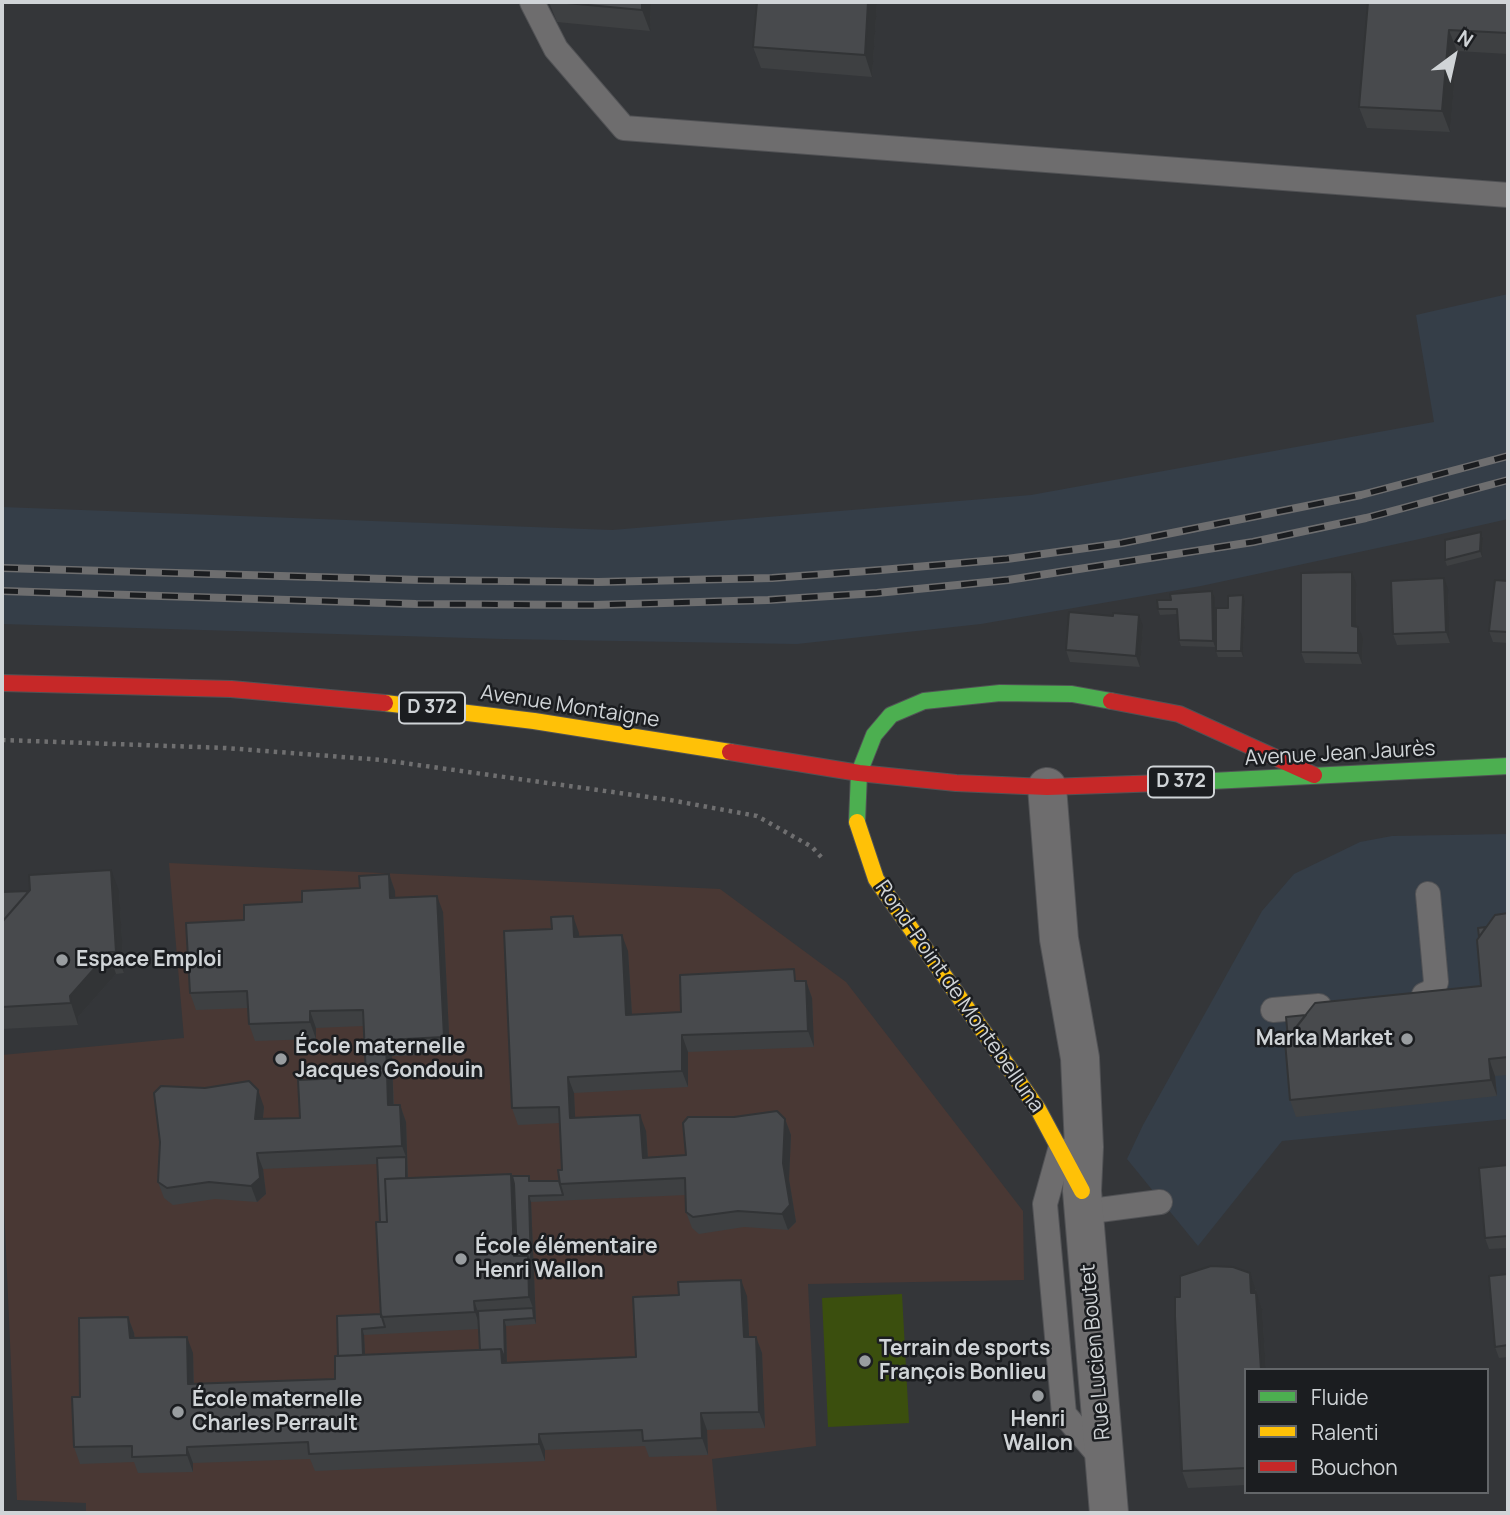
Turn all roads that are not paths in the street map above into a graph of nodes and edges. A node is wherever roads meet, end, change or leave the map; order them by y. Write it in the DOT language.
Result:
graph roads {
  1 [pos="531,2"];
  2 [pos="1508,195"];
  3 [pos="2,683"];
  4 [pos="1508,766"];
  5 [pos="859,773"];
  6 [pos="1314,775"];
  7 [pos="1047,787"];
  8 [pos="1428,894"];
  9 [pos="1424,995"];
  10 [pos="1319,1006"];
  11 [pos="1273,1010"];
  12 [pos="1060,1150"];
  13 [pos="1083,1201"];
  14 [pos="1160,1202"];
  15 [pos="1105,1461"];
  16 [pos="1109,1513"];
  1 -- 2 [label="lane"];
  3 -- 5 [label="main road, Avenue Montaigne / D 372"];
  4 -- 6 [label="main road, Avenue Jean Jaurès / D 372"];
  5 -- 6 [label="main road, Rond-Point de Montebelluna"];
  5 -- 7 [label="main road, Avenue Montaigne / D 372"];
  5 -- 12 [label="main road, Rond-Point de Montebelluna"];
  6 -- 7 [label="main road, Avenue Jean Jaurès / D 372"];
  7 -- 13 [label="street"];
  8 -- 9 [label="lane"];
  10 -- 11 [label="lane"];
  12 -- 13 [label="main road, Rond-Point de Montebelluna"];
  12 -- 15 [label="lane"];
  13 -- 14 [label="lane"];
  13 -- 15 [label="street, Rue Lucien Boutet"];
  15 -- 16 [label="street, Rue Lucien Boutet"];
}
